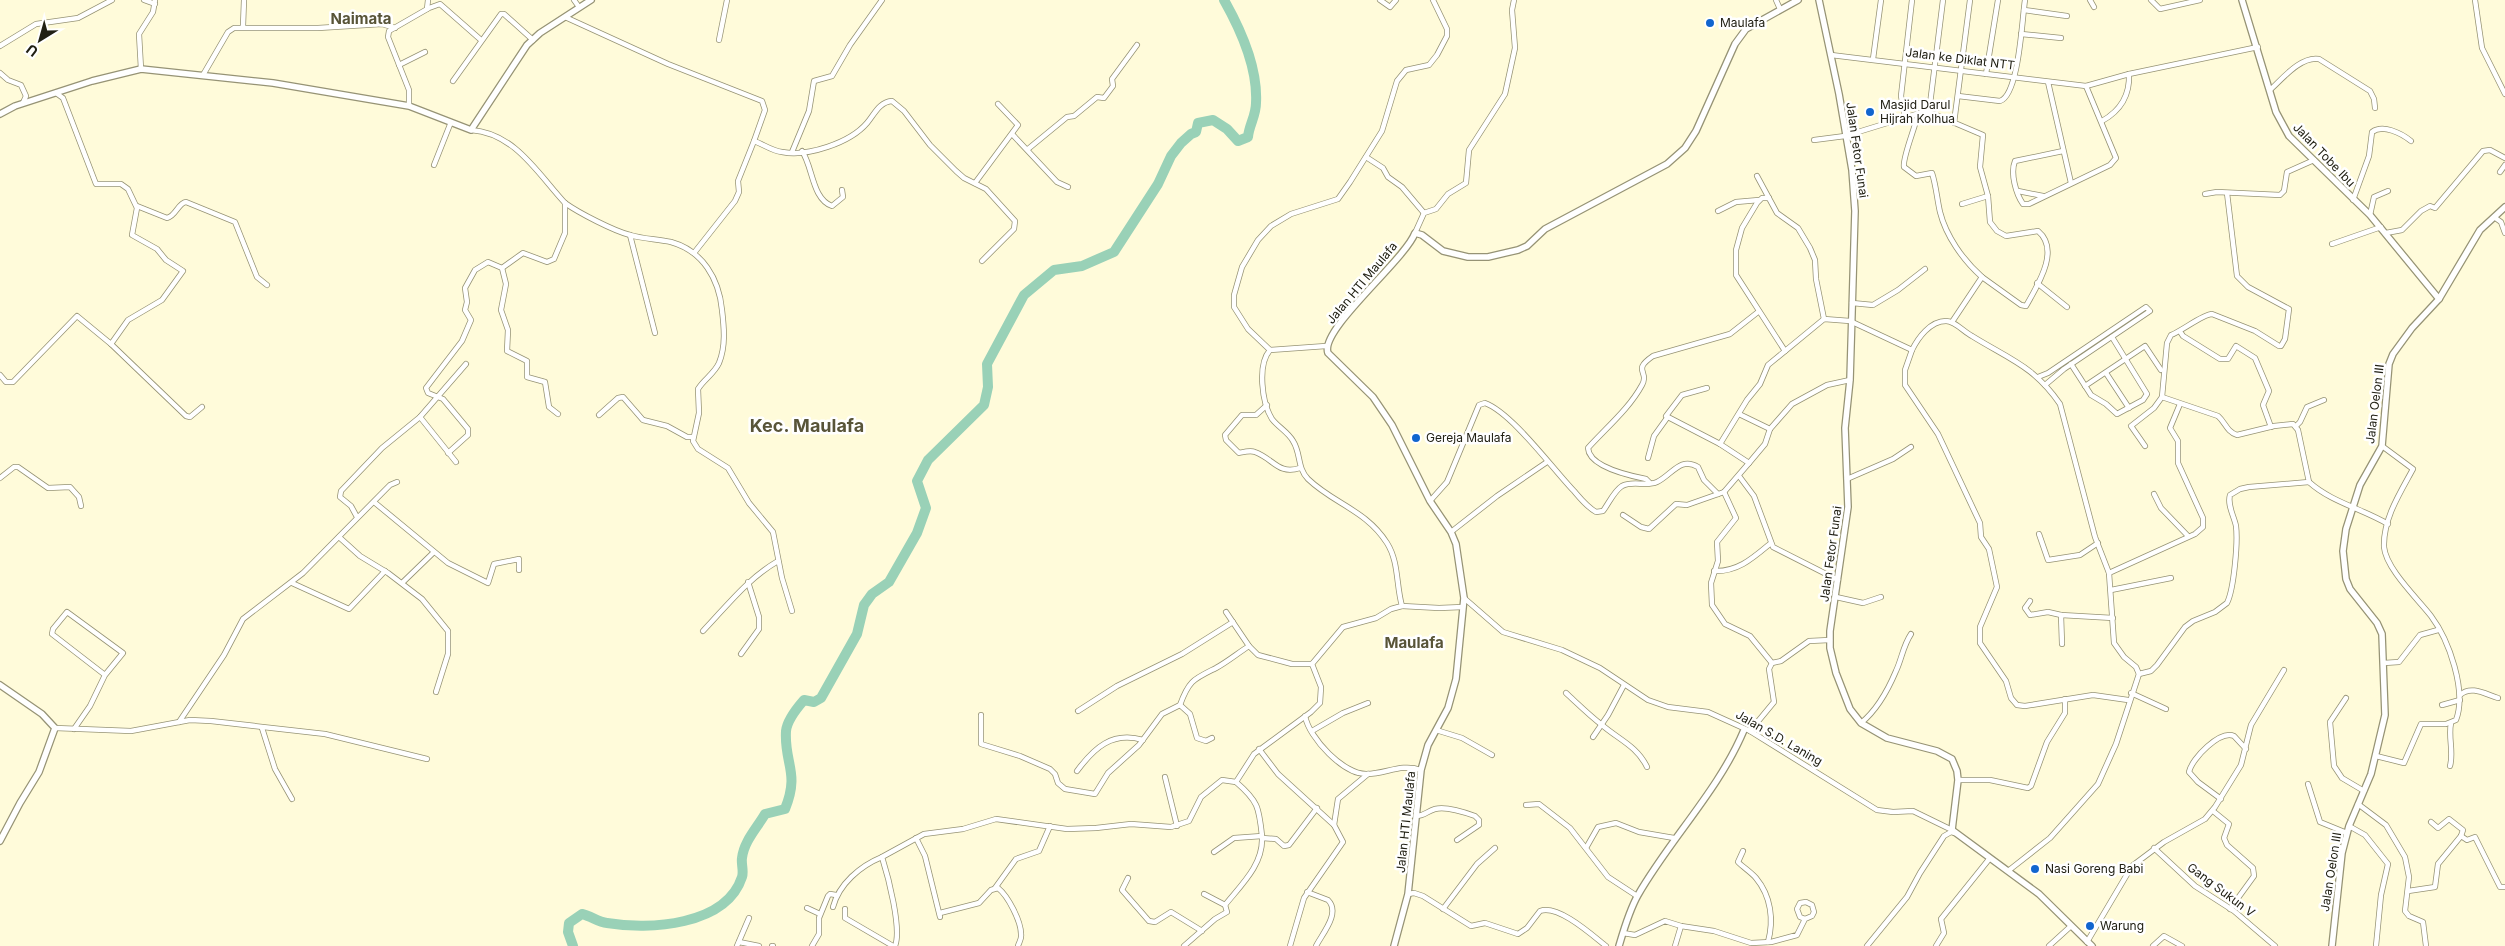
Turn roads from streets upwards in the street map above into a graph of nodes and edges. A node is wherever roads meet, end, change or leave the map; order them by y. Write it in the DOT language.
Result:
graph roads {
  1 [pos="112,0"];
  2 [pos="144,0"];
  3 [pos="244,0"];
  4 [pos="428,0"];
  5 [pos="574,0"];
  6 [pos="591,0"];
  7 [pos="727,0"];
  8 [pos="882,0"];
  9 [pos="1380,0"];
  10 [pos="1396,0"];
  11 [pos="1433,0"];
  12 [pos="1514,0"];
  13 [pos="1776,0"];
  14 [pos="1798,0"];
  15 [pos="1819,0"];
  16 [pos="1881,0"];
  17 [pos="1912,0"];
  18 [pos="1943,0"];
  19 [pos="1970,0"];
  20 [pos="1994,0"];
  21 [pos="1998,0"];
  22 [pos="2025,0"];
  23 [pos="2090,0"];
  24 [pos="2151,0"];
  25 [pos="2200,0"];
  26 [pos="2242,0"];
  27 [pos="2475,0"];
  28 [pos="155,2"];
  29 [pos="579,7"];
  30 [pos="2094,7"];
  31 [pos="426,9"];
  32 [pos="1780,9"];
  33 [pos="2024,10"];
  34 [pos="2067,16"];
  35 [pos="565,17"];
  36 [pos="243,26"];
  37 [pos="395,28"];
  38 [pos="2021,34"];
  39 [pos="2061,38"];
  40 [pos="481,40"];
  41 [pos="533,40"];
  42 [pos="719,40"];
  43 [pos="1137,45"];
  44 [pos="0,46"];
  45 [pos="2258,47"];
  46 [pos="425,52"];
  47 [pos="1832,54"];
  48 [pos="1873,59"];
  49 [pos="1905,62"];
  50 [pos="399,65"];
  51 [pos="1935,66"];
  52 [pos="141,69"];
  53 [pos="1961,69"];
  54 [pos="0,73"];
  55 [pos="1986,74"];
  56 [pos="2129,74"];
  57 [pos="203,75"];
  58 [pos="2015,76"];
  59 [pos="453,81"];
  60 [pos="2048,82"];
  61 [pos="2086,86"];
  62 [pos="2270,90"];
  63 [pos="56,93"];
  64 [pos="2505,94"];
  65 [pos="1958,96"];
  66 [pos="23,103"];
  67 [pos="998,104"];
  68 [pos="408,106"];
  69 [pos="2375,108"];
  70 [pos="1929,112"];
  71 [pos="1918,113"];
  72 [pos="0,114"];
  73 [pos="1905,117"];
  74 [pos="2102,121"];
  75 [pos="451,122"];
  76 [pos="1954,123"];
  77 [pos="471,130"];
  78 [pos="1012,134"];
  79 [pos="1845,136"];
  80 [pos="1814,140"];
  81 [pos="754,141"];
  82 [pos="2411,141"];
  83 [pos="1028,149"];
  84 [pos="802,151"];
  85 [pos="2063,151"];
  86 [pos="792,152"];
  87 [pos="1366,157"];
  88 [pos="2505,158"];
  89 [pos="2314,160"];
  90 [pos="434,164"];
  91 [pos="2505,165"];
  92 [pos="2500,172"];
  93 [pos="1758,176"];
  94 [pos="975,183"];
  95 [pos="2071,183"];
  96 [pos="1068,187"];
  97 [pos="842,190"];
  98 [pos="2018,191"];
  99 [pos="2388,191"];
  100 [pos="2227,193"];
  101 [pos="2205,194"];
  102 [pos="1988,196"];
  103 [pos="2045,196"];
  104 [pos="1769,198"];
  105 [pos="1760,200"];
  106 [pos="2353,200"];
  107 [pos="565,203"];
  108 [pos="1962,204"];
  109 [pos="136,206"];
  110 [pos="2505,207"];
  111 [pos="1718,211"];
  112 [pos="1424,213"];
  113 [pos="2370,215"];
  114 [pos="2494,217"];
  115 [pos="2381,227"];
  116 [pos="1415,233"];
  117 [pos="2386,233"];
  118 [pos="2505,233"];
  119 [pos="630,235"];
  120 [pos="2332,244"];
  121 [pos="694,253"];
  122 [pos="982,261"];
  123 [pos="502,268"];
  124 [pos="1925,269"];
  125 [pos="1982,277"];
  126 [pos="2037,282"];
  127 [pos="267,285"];
  128 [pos="2439,299"];
  129 [pos="1852,303"];
  130 [pos="2067,307"];
  131 [pos="1758,312"];
  132 [pos="1824,319"];
  133 [pos="1850,320"];
  134 [pos="1952,322"];
  135 [pos="655,333"];
  136 [pos="2181,333"];
  137 [pos="2110,334"];
  138 [pos="111,344"];
  139 [pos="1326,346"];
  140 [pos="1270,350"];
  141 [pos="1912,350"];
  142 [pos="1785,351"];
  143 [pos="2067,359"];
  144 [pos="2126,359"];
  145 [pos="466,364"];
  146 [pos="2071,365"];
  147 [pos="2161,370"];
  148 [pos="2106,373"];
  149 [pos="0,375"];
  150 [pos="2038,377"];
  151 [pos="1850,380"];
  152 [pos="2045,385"];
  153 [pos="2085,386"];
  154 [pos="1707,388"];
  155 [pos="2162,396"];
  156 [pos="439,397"];
  157 [pos="2324,400"];
  158 [pos="2180,404"];
  159 [pos="1267,405"];
  160 [pos="202,407"];
  161 [pos="2129,408"];
  162 [pos="558,414"];
  163 [pos="1739,414"];
  164 [pos="600,415"];
  165 [pos="420,417"];
  166 [pos="1667,418"];
  167 [pos="2296,426"];
  168 [pos="2271,427"];
  169 [pos="1770,429"];
  170 [pos="693,437"];
  171 [pos="1720,444"];
  172 [pos="2145,446"];
  173 [pos="2382,446"];
  174 [pos="1911,447"];
  175 [pos="448,453"];
  176 [pos="1648,458"];
  177 [pos="456,462"];
  178 [pos="1547,462"];
  179 [pos="1750,463"];
  180 [pos="1300,468"];
  181 [pos="1739,476"];
  182 [pos="0,478"];
  183 [pos="1847,479"];
  184 [pos="396,482"];
  185 [pos="2309,482"];
  186 [pos="1650,483"];
  187 [pos="1724,492"];
  188 [pos="1718,494"];
  189 [pos="2154,494"];
  190 [pos="1430,501"];
  191 [pos="374,502"];
  192 [pos="80,506"];
  193 [pos="2353,507"];
  194 [pos="1623,515"];
  195 [pos="357,517"];
  196 [pos="2388,524"];
  197 [pos="1451,532"];
  198 [pos="2039,534"];
  199 [pos="2188,536"];
  200 [pos="339,537"];
  201 [pos="1771,543"];
  202 [pos="2098,543"];
  203 [pos="434,552"];
  204 [pos="778,561"];
  205 [pos="519,570"];
  206 [pos="385,571"];
  207 [pos="1714,571"];
  208 [pos="2109,573"];
  209 [pos="2171,578"];
  210 [pos="1838,580"];
  211 [pos="402,582"];
  212 [pos="748,582"];
  213 [pos="292,583"];
  214 [pos="2111,590"];
  215 [pos="1836,597"];
  216 [pos="1881,597"];
  217 [pos="1464,598"];
  218 [pos="2030,601"];
  219 [pos="1402,606"];
  220 [pos="1463,607"];
  221 [pos="792,611"];
  222 [pos="1226,612"];
  223 [pos="2061,615"];
  224 [pos="2113,618"];
  225 [pos="1232,622"];
  226 [pos="2438,630"];
  227 [pos="703,631"];
  228 [pos="1911,634"];
  229 [pos="1830,640"];
  230 [pos="2062,644"];
  231 [pos="1249,646"];
  232 [pos="741,654"];
  233 [pos="2384,662"];
  234 [pos="1772,663"];
  235 [pos="1312,664"];
  236 [pos="2284,670"];
  237 [pos="2138,674"];
  238 [pos="105,675"];
  239 [pos="0,685"];
  240 [pos="1624,685"];
  241 [pos="436,692"];
  242 [pos="1566,693"];
  243 [pos="2131,693"];
  244 [pos="2346,698"];
  245 [pos="2460,698"];
  246 [pos="2498,698"];
  247 [pos="2064,699"];
  248 [pos="2128,700"];
  249 [pos="1368,703"];
  250 [pos="2442,705"];
  251 [pos="1180,706"];
  252 [pos="2166,709"];
  253 [pos="1078,711"];
  254 [pos="981,716"];
  255 [pos="1305,716"];
  256 [pos="179,722"];
  257 [pos="2451,723"];
  258 [pos="1861,724"];
  259 [pos="1602,725"];
  260 [pos="55,728"];
  261 [pos="262,728"];
  262 [pos="74,729"];
  263 [pos="1436,730"];
  264 [pos="1747,730"];
  265 [pos="1312,732"];
  266 [pos="1593,737"];
  267 [pos="1212,738"];
  268 [pos="1143,740"];
  269 [pos="2246,749"];
  270 [pos="1259,750"];
  271 [pos="1492,755"];
  272 [pos="2376,756"];
  273 [pos="427,759"];
  274 [pos="2450,766"];
  275 [pos="1647,767"];
  276 [pos="1421,770"];
  277 [pos="1077,771"];
  278 [pos="1368,774"];
  279 [pos="1165,777"];
  280 [pos="1958,780"];
  281 [pos="1236,782"];
  282 [pos="2308,784"];
  283 [pos="2364,791"];
  284 [pos="292,799"];
  285 [pos="2221,799"];
  286 [pos="2358,804"];
  287 [pos="1526,805"];
  288 [pos="1317,808"];
  289 [pos="2213,810"];
  290 [pos="1416,816"];
  291 [pos="2431,822"];
  292 [pos="1334,825"];
  293 [pos="1050,826"];
  294 [pos="1177,826"];
  295 [pos="2349,826"];
  296 [pos="1954,832"];
  297 [pos="2347,833"];
  298 [pos="2461,836"];
  299 [pos="1262,837"];
  300 [pos="916,838"];
  301 [pos="1674,838"];
  302 [pos="1457,840"];
  303 [pos="0,842"];
  304 [pos="1495,848"];
  305 [pos="1586,848"];
  306 [pos="2154,848"];
  307 [pos="1743,851"];
  308 [pos="1214,852"];
  309 [pos="882,857"];
  310 [pos="1990,858"];
  311 [pos="2008,871"];
  312 [pos="1128,878"];
  313 [pos="2505,887"];
  314 [pos="995,888"];
  315 [pos="2408,891"];
  316 [pos="1307,892"];
  317 [pos="1204,894"];
  318 [pos="1408,894"];
  319 [pos="836,895"];
  320 [pos="1637,896"];
  321 [pos="1225,905"];
  322 [pos="833,907"];
  323 [pos="807,908"];
  324 [pos="845,909"];
  325 [pos="1444,909"];
  326 [pos="2230,909"];
  327 [pos="820,914"];
  328 [pos="749,918"];
  329 [pos="1805,919"];
  330 [pos="1681,926"];
  331 [pos="2072,926"];
  332 [pos="1202,931"];
  333 [pos="1623,934"];
  334 [pos="1771,943"];
  335 [pos="738,944"];
  336 [pos="2089,944"];
  337 [pos="1870,945"];
  338 [pos="759,946"];
  339 [pos="812,946"];
  340 [pos="894,946"];
  341 [pos="1018,946"];
  342 [pos="1184,946"];
  343 [pos="1290,946"];
  344 [pos="1316,946"];
  345 [pos="1394,946"];
  346 [pos="1606,946"];
  347 [pos="1619,946"];
  348 [pos="1675,946"];
  349 [pos="1936,946"];
  350 [pos="2050,946"];
  351 [pos="2153,946"];
  352 [pos="2182,946"];
  353 [pos="2275,946"];
  354 [pos="2332,946"];
  355 [pos="2376,946"];
  356 [pos="2426,946"];
  1 -- 44 [label="street"];
  2 -- 28 [label="street"];
  3 -- 36 [label="street"];
  4 -- 31 [label="street"];
  5 -- 29 [label="street"];
  6 -- 29 [label="street"];
  7 -- 42 [label="street"];
  8 -- 86 [label="street"];
  9 -- 10 [label="street"];
  11 -- 87 [label="street"];
  12 -- 112 [label="street"];
  13 -- 32 [label="street"];
  14 -- 32 [label="street"];
  15 -- 47 [label="street, Jalan Fetor Funai"];
  16 -- 48 [label="street"];
  17 -- 49 [label="street"];
  18 -- 51 [label="street"];
  19 -- 53 [label="street"];
  20 -- 21 [label="street"];
  21 -- 55 [label="street"];
  22 -- 33 [label="street"];
  23 -- 30 [label="street"];
  24 -- 25 [label="street"];
  26 -- 45 [label="street, Jalan Tobe Ibu"];
  27 -- 64 [label="street"];
  28 -- 52 [label="street"];
  29 -- 35 [label="street"];
  31 -- 37 [label="street"];
  31 -- 40 [label="street"];
  32 -- 116 [label="street"];
  33 -- 34 [label="street"];
  33 -- 38 [label="street"];
  35 -- 41 [label="street"];
  35 -- 81 [label="street"];
  36 -- 37 [label="street"];
  36 -- 57 [label="street"];
  37 -- 50 [label="street"];
  38 -- 39 [label="street"];
  38 -- 58 [label="street"];
  40 -- 41 [label="street"];
  40 -- 59 [label="street"];
  41 -- 77 [label="street"];
  43 -- 83 [label="street"];
  45 -- 56 [label="street, Jalan ke Diklat NTT"];
  45 -- 62 [label="street, Jalan Tobe Ibu"];
  46 -- 50 [label="street"];
  47 -- 48 [label="street, Jalan ke Diklat NTT"];
  47 -- 79 [label="street, Jalan Fetor Funai"];
  48 -- 49 [label="street, Jalan ke Diklat NTT"];
  49 -- 51 [label="street, Jalan ke Diklat NTT"];
  49 -- 73 [label="street"];
  50 -- 68 [label="street"];
  51 -- 53 [label="street, Jalan ke Diklat NTT"];
  51 -- 70 [label="street"];
  52 -- 57 [label="street"];
  52 -- 63 [label="street"];
  53 -- 55 [label="street, Jalan ke Diklat NTT"];
  53 -- 65 [label="street"];
  54 -- 66 [label="street"];
  55 -- 58 [label="street, Jalan ke Diklat NTT"];
  56 -- 61 [label="street, Jalan ke Diklat NTT"];
  56 -- 74 [label="street"];
  57 -- 68 [label="street"];
  58 -- 60 [label="street, Jalan ke Diklat NTT"];
  58 -- 65 [label="street"];
  60 -- 61 [label="street, Jalan ke Diklat NTT"];
  60 -- 85 [label="street"];
  61 -- 74 [label="street"];
  62 -- 69 [label="street"];
  62 -- 89 [label="street, Jalan Tobe Ibu"];
  63 -- 66 [label="street"];
  63 -- 109 [label="street"];
  65 -- 76 [label="street"];
  66 -- 72 [label="street"];
  67 -- 78 [label="street"];
  68 -- 75 [label="street"];
  70 -- 71 [label="street"];
  70 -- 76 [label="street"];
  71 -- 73 [label="street"];
  71 -- 125 [label="street"];
  73 -- 79 [label="street"];
  74 -- 95 [label="street"];
  75 -- 77 [label="street"];
  75 -- 90 [label="street"];
  76 -- 102 [label="street"];
  77 -- 107 [label="street"];
  78 -- 83 [label="street"];
  78 -- 94 [label="street"];
  79 -- 80 [label="street"];
  79 -- 129 [label="street, Jalan Fetor Funai"];
  81 -- 86 [label="street"];
  81 -- 121 [label="street"];
  82 -- 106 [label="street"];
  83 -- 96 [label="street"];
  84 -- 86 [label="street"];
  84 -- 94 [label="street"];
  84 -- 97 [label="street"];
  85 -- 95 [label="street"];
  85 -- 98 [label="street"];
  87 -- 112 [label="street"];
  87 -- 140 [label="street"];
  88 -- 117 [label="street"];
  89 -- 100 [label="street"];
  89 -- 106 [label="street, Jalan Tobe Ibu"];
  91 -- 92 [label="street"];
  93 -- 104 [label="street"];
  94 -- 122 [label="street"];
  95 -- 103 [label="street"];
  98 -- 103 [label="street"];
  98 -- 103 [label="street"];
  99 -- 113 [label="street"];
  100 -- 101 [label="street"];
  100 -- 136 [label="street"];
  102 -- 108 [label="street"];
  102 -- 126 [label="street"];
  104 -- 105 [label="street"];
  104 -- 132 [label="street"];
  105 -- 111 [label="street"];
  105 -- 131 [label="street"];
  106 -- 113 [label="street, Jalan Tobe Ibu"];
  107 -- 119 [label="street"];
  107 -- 123 [label="street"];
  109 -- 127 [label="street"];
  109 -- 138 [label="street"];
  110 -- 114 [label="street, Jalan Oelon III"];
  112 -- 116 [label="street"];
  113 -- 115 [label="street, Jalan Tobe Ibu"];
  114 -- 118 [label="street"];
  114 -- 128 [label="street, Jalan Oelon III"];
  115 -- 117 [label="street, Jalan Tobe Ibu"];
  115 -- 120 [label="street"];
  116 -- 139 [label="street, Jalan HTI Maulafa"];
  117 -- 128 [label="street, Jalan Tobe Ibu"];
  119 -- 121 [label="street"];
  119 -- 135 [label="street"];
  121 -- 170 [label="street"];
  123 -- 156 [label="street"];
  123 -- 162 [label="street"];
  124 -- 129 [label="street"];
  125 -- 126 [label="street"];
  125 -- 134 [label="street"];
  126 -- 130 [label="street"];
  128 -- 173 [label="street, Jalan Oelon III"];
  129 -- 133 [label="street, Jalan Fetor Funai"];
  131 -- 142 [label="street"];
  131 -- 186 [label="street"];
  132 -- 133 [label="street"];
  132 -- 142 [label="street"];
  133 -- 141 [label="street"];
  133 -- 151 [label="street, Jalan Fetor Funai"];
  134 -- 141 [label="street"];
  134 -- 150 [label="street"];
  136 -- 155 [label="street"];
  136 -- 168 [label="street"];
  137 -- 137 [label="street"];
  137 -- 143 [label="street"];
  137 -- 144 [label="street"];
  137 -- 146 [label="street"];
  138 -- 149 [label="street"];
  138 -- 160 [label="street"];
  139 -- 140 [label="street"];
  139 -- 190 [label="street, Jalan HTI Maulafa"];
  140 -- 159 [label="street"];
  141 -- 247 [label="street"];
  142 -- 163 [label="street"];
  143 -- 146 [label="street"];
  143 -- 150 [label="street"];
  144 -- 147 [label="street"];
  144 -- 148 [label="street"];
  144 -- 161 [label="street"];
  145 -- 156 [label="street"];
  146 -- 152 [label="street"];
  146 -- 153 [label="street"];
  148 -- 153 [label="street"];
  148 -- 161 [label="street"];
  150 -- 152 [label="street"];
  151 -- 169 [label="street"];
  151 -- 183 [label="street, Jalan Fetor Funai"];
  152 -- 202 [label="street"];
  153 -- 161 [label="street"];
  154 -- 166 [label="street"];
  155 -- 158 [label="street"];
  155 -- 172 [label="street"];
  156 -- 165 [label="street"];
  156 -- 175 [label="street"];
  157 -- 167 [label="street"];
  158 -- 168 [label="street"];
  158 -- 199 [label="street"];
  159 -- 180 [label="street"];
  159 -- 180 [label="street"];
  163 -- 169 [label="street"];
  163 -- 171 [label="street"];
  164 -- 170 [label="street"];
  165 -- 175 [label="street"];
  165 -- 195 [label="street"];
  166 -- 171 [label="street"];
  166 -- 176 [label="street"];
  167 -- 168 [label="street"];
  167 -- 185 [label="street"];
  169 -- 179 [label="street"];
  170 -- 204 [label="street"];
  171 -- 179 [label="street"];
  173 -- 193 [label="street, Jalan Oelon III"];
  173 -- 196 [label="street"];
  174 -- 183 [label="street"];
  175 -- 177 [label="street"];
  178 -- 186 [label="street"];
  178 -- 190 [label="street"];
  178 -- 197 [label="street"];
  179 -- 181 [label="street"];
  180 -- 219 [label="street"];
  181 -- 187 [label="street"];
  181 -- 201 [label="street"];
  182 -- 192 [label="street"];
  183 -- 210 [label="street, Jalan Fetor Funai"];
  184 -- 191 [label="street"];
  185 -- 193 [label="street"];
  185 -- 237 [label="street"];
  186 -- 188 [label="street"];
  187 -- 188 [label="street"];
  187 -- 207 [label="street"];
  188 -- 194 [label="street"];
  189 -- 199 [label="street"];
  190 -- 197 [label="street, Jalan HTI Maulafa"];
  191 -- 195 [label="street"];
  191 -- 203 [label="street"];
  193 -- 196 [label="street"];
  193 -- 233 [label="street, Jalan Oelon III"];
  195 -- 200 [label="street"];
  196 -- 226 [label="street"];
  197 -- 217 [label="street, Jalan HTI Maulafa"];
  198 -- 202 [label="street"];
  199 -- 208 [label="street"];
  200 -- 206 [label="street"];
  200 -- 213 [label="street"];
  201 -- 207 [label="street"];
  201 -- 210 [label="street"];
  202 -- 208 [label="street"];
  203 -- 205 [label="street"];
  203 -- 211 [label="street"];
  204 -- 212 [label="street"];
  204 -- 221 [label="street"];
  206 -- 211 [label="street"];
  206 -- 213 [label="street"];
  207 -- 234 [label="street"];
  208 -- 214 [label="street"];
  209 -- 214 [label="street"];
  210 -- 215 [label="street, Jalan Fetor Funai"];
  211 -- 241 [label="street"];
  212 -- 227 [label="street"];
  212 -- 232 [label="street"];
  213 -- 256 [label="street"];
  214 -- 224 [label="street"];
  215 -- 216 [label="street"];
  215 -- 229 [label="street, Jalan Fetor Funai"];
  217 -- 220 [label="street, Jalan HTI Maulafa"];
  217 -- 240 [label="street, Jalan S.D. Laning"];
  218 -- 223 [label="street"];
  219 -- 220 [label="street"];
  219 -- 235 [label="street"];
  220 -- 263 [label="street, Jalan HTI Maulafa"];
  222 -- 225 [label="street"];
  223 -- 224 [label="street"];
  223 -- 230 [label="street"];
  224 -- 237 [label="street"];
  225 -- 231 [label="street"];
  225 -- 253 [label="street"];
  226 -- 233 [label="street"];
  226 -- 245 [label="street"];
  228 -- 258 [label="street"];
  229 -- 234 [label="street"];
  229 -- 258 [label="street, Jalan Fetor Funai"];
  231 -- 235 [label="street"];
  231 -- 251 [label="street"];
  233 -- 272 [label="street, Jalan Oelon III"];
  234 -- 264 [label="street"];
  235 -- 255 [label="street"];
  236 -- 269 [label="street"];
  237 -- 243 [label="street"];
  238 -- 238 [label="street"];
  238 -- 262 [label="street"];
  239 -- 260 [label="street"];
  240 -- 259 [label="street"];
  240 -- 264 [label="street, Jalan S.D. Laning"];
  242 -- 259 [label="street"];
  243 -- 248 [label="street"];
  243 -- 252 [label="street"];
  244 -- 283 [label="street"];
  245 -- 246 [label="street"];
  245 -- 250 [label="street"];
  245 -- 257 [label="street"];
  247 -- 248 [label="street"];
  247 -- 280 [label="street"];
  248 -- 311 [label="street"];
  249 -- 265 [label="street"];
  251 -- 267 [label="street"];
  251 -- 268 [label="street"];
  254 -- 268 [label="street"];
  255 -- 265 [label="street"];
  255 -- 270 [label="street"];
  256 -- 261 [label="street"];
  256 -- 262 [label="street"];
  257 -- 272 [label="street"];
  257 -- 274 [label="street"];
  258 -- 280 [label="street, Jalan Fetor Funai"];
  259 -- 266 [label="street"];
  259 -- 275 [label="street"];
  260 -- 262 [label="street"];
  260 -- 303 [label="street"];
  261 -- 273 [label="street"];
  261 -- 284 [label="street"];
  263 -- 271 [label="street"];
  263 -- 276 [label="street, Jalan HTI Maulafa"];
  264 -- 296 [label="street, Jalan S.D. Laning"];
  264 -- 301 [label="street"];
  265 -- 278 [label="street"];
  268 -- 277 [label="street"];
  269 -- 285 [label="street"];
  269 -- 285 [label="street"];
  270 -- 281 [label="street"];
  270 -- 288 [label="street"];
  272 -- 283 [label="street, Jalan Oelon III"];
  276 -- 278 [label="street"];
  276 -- 290 [label="street, Jalan HTI Maulafa"];
  278 -- 292 [label="street"];
  279 -- 294 [label="street"];
  280 -- 296 [label="street"];
  281 -- 294 [label="street"];
  281 -- 299 [label="street"];
  282 -- 297 [label="street"];
  283 -- 286 [label="street, Jalan Oelon III"];
  285 -- 289 [label="street"];
  286 -- 295 [label="street, Jalan Oelon III"];
  286 -- 315 [label="street"];
  287 -- 305 [label="street"];
  288 -- 292 [label="street"];
  288 -- 299 [label="street"];
  289 -- 306 [label="street"];
  289 -- 326 [label="street"];
  290 -- 302 [label="street"];
  290 -- 318 [label="street, Jalan HTI Maulafa"];
  291 -- 298 [label="street"];
  292 -- 316 [label="street"];
  293 -- 294 [label="street"];
  293 -- 300 [label="street"];
  293 -- 314 [label="street"];
  295 -- 297 [label="street, Jalan Oelon III"];
  295 -- 355 [label="street"];
  296 -- 310 [label="street"];
  296 -- 337 [label="street"];
  297 -- 354 [label="street, Jalan Oelon III"];
  298 -- 313 [label="street"];
  298 -- 315 [label="street"];
  299 -- 308 [label="street"];
  299 -- 321 [label="street"];
  300 -- 309 [label="street"];
  300 -- 314 [label="street"];
  301 -- 305 [label="street"];
  301 -- 320 [label="street"];
  304 -- 325 [label="street"];
  305 -- 320 [label="street"];
  306 -- 326 [label="street, Gang Sukun V"];
  306 -- 336 [label="street"];
  307 -- 334 [label="street"];
  309 -- 319 [label="street"];
  309 -- 340 [label="street"];
  310 -- 311 [label="street"];
  310 -- 349 [label="street"];
  311 -- 331 [label="street"];
  312 -- 332 [label="street"];
  314 -- 341 [label="street"];
  315 -- 356 [label="street"];
  316 -- 343 [label="street"];
  316 -- 344 [label="street"];
  317 -- 321 [label="street"];
  318 -- 325 [label="street"];
  318 -- 345 [label="street, Jalan HTI Maulafa"];
  319 -- 322 [label="street"];
  319 -- 327 [label="street"];
  320 -- 333 [label="street"];
  321 -- 332 [label="street"];
  323 -- 327 [label="street"];
  324 -- 340 [label="street"];
  325 -- 346 [label="street"];
  326 -- 353 [label="street, Gang Sukun V"];
  327 -- 339 [label="street"];
  328 -- 335 [label="street"];
  329 -- 334 [label="street"];
  330 -- 333 [label="street"];
  330 -- 334 [label="street"];
  330 -- 348 [label="street"];
  331 -- 336 [label="street"];
  331 -- 350 [label="street"];
  332 -- 342 [label="street"];
  333 -- 347 [label="street"];
  335 -- 338 [label="street"];
  351 -- 352 [label="street"];
}
